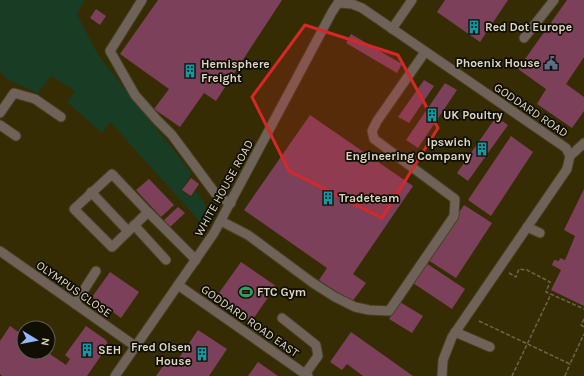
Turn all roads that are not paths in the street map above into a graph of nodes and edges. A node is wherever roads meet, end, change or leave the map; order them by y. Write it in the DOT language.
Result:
graph roads {
  1 [pos="142,0"];
  2 [pos="412,0"];
  3 [pos="554,0"];
  4 [pos="338,2"];
  5 [pos="392,29"];
  6 [pos="524,38"];
  7 [pos="425,52"];
  8 [pos="0,113"];
  9 [pos="61,117"];
  10 [pos="0,125"];
  11 [pos="16,136"];
  12 [pos="584,142"];
  13 [pos="570,156"];
  14 [pos="91,192"];
  15 [pos="231,203"];
  16 [pos="148,212"];
  17 [pos="221,221"];
  18 [pos="527,227"];
  19 [pos="131,228"];
  20 [pos="540,233"];
  21 [pos="0,251"];
  22 [pos="166,260"];
  23 [pos="196,260"];
  24 [pos="96,271"];
  25 [pos="178,285"];
  26 [pos="75,304"];
  27 [pos="282,318"];
  28 [pos="455,332"];
  29 [pos="135,346"];
  30 [pos="490,347"];
  31 [pos="307,375"];
  32 [pos="116,376"];
  33 [pos="442,376"];
  1 -- 15 [label="street"];
  2 -- 5 [label="street"];
  3 -- 6 [label="street"];
  4 -- 5 [label="street, GODDARD ROAD"];
  4 -- 15 [label="street, WHITE HOUSE ROAD"];
  5 -- 7 [label="street, GODDARD ROAD"];
  7 -- 13 [label="street, GODDARD ROAD"];
  7 -- 17 [label="street"];
  8 -- 9 [label="street"];
  10 -- 11 [label="street"];
  12 -- 13 [label="street"];
  13 -- 18 [label="street, GODDARD ROAD"];
  14 -- 16 [label="street"];
  14 -- 19 [label="street"];
  14 -- 19 [label="street"];
  15 -- 17 [label="street, WHITE HOUSE ROAD"];
  16 -- 19 [label="street"];
  16 -- 23 [label="street"];
  17 -- 23 [label="street, WHITE HOUSE ROAD"];
  18 -- 20 [label="street"];
  18 -- 28 [label="street, GODDARD ROAD"];
  19 -- 22 [label="street"];
  21 -- 26 [label="street, OLYMPUS CLOSE"];
  23 -- 25 [label="street, WHITE HOUSE ROAD"];
  24 -- 26 [label="street"];
  25 -- 29 [label="street, WHITE HOUSE ROAD"];
  25 -- 31 [label="street, GODDARD ROAD EAST"];
  26 -- 29 [label="street, OLYMPUS CLOSE"];
  27 -- 31 [label="street"];
  28 -- 30 [label="street"];
  28 -- 33 [label="street, GODDARD ROAD"];
  29 -- 32 [label="street, WHITE HOUSE ROAD"];
}
